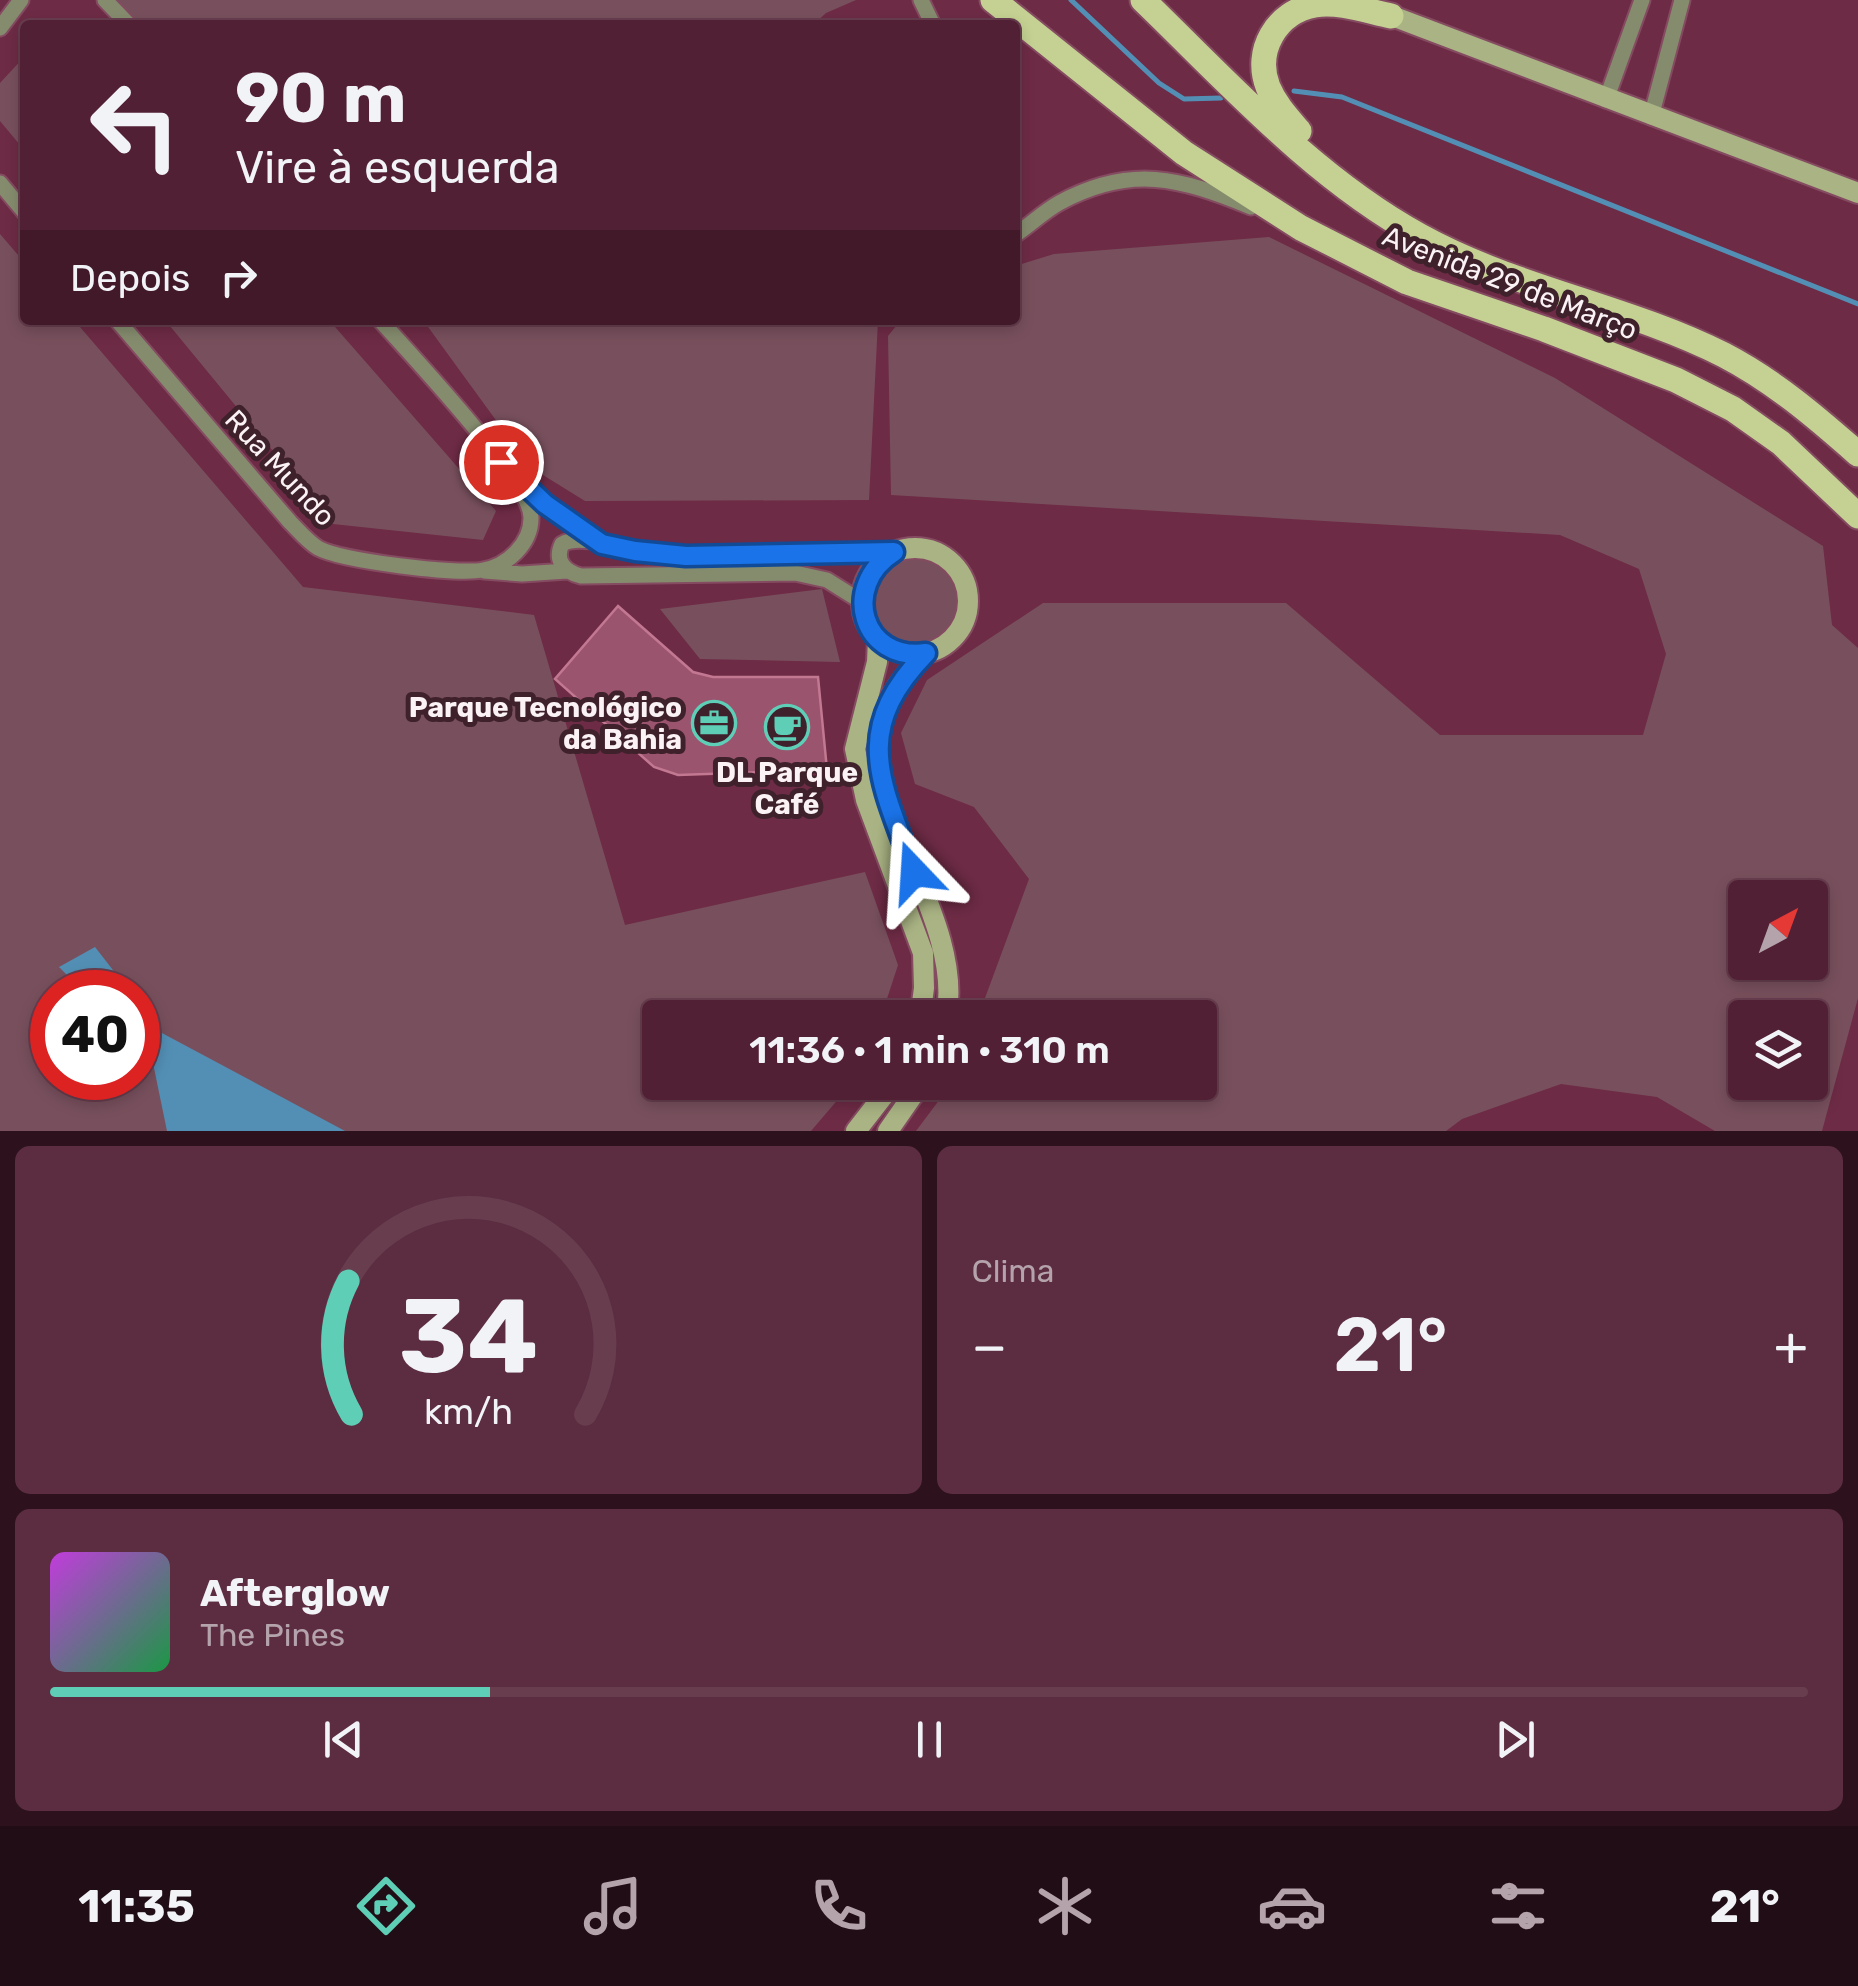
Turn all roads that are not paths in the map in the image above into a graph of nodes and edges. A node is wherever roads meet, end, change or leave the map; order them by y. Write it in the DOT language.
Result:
graph roads {
  1 [pos="20,0"];
  2 [pos="105,0"];
  3 [pos="993,0"];
  4 [pos="1143,0"];
  5 [pos="1354,0"];
  6 [pos="1642,0"];
  7 [pos="1682,0"];
  8 [pos="1391,16"];
  9 [pos="124,20"];
  10 [pos="1018,20"];
  11 [pos="1020,22"];
  12 [pos="0,28"];
  13 [pos="1606,100"];
  14 [pos="1651,117"];
  15 [pos="1340,182"];
  16 [pos="0,184"];
  17 [pos="1858,194"];
  18 [pos="20,207"];
  19 [pos="1300,228"];
  20 [pos="1020,231"];
  21 [pos="121,325"];
  22 [pos="384,325"];
  23 [pos="1858,454"];
  24 [pos="501,462"];
  25 [pos="1858,516"];
  26 [pos="602,544"];
  27 [pos="894,552"];
  28 [pos="480,571"];
  29 [pos="567,571"];
  30 [pos="862,602"];
  31 [pos="878,639"];
  32 [pos="926,653"];
  33 [pos="922,1000"];
  34 [pos="947,1000"];
  35 [pos="880,1100"];
  36 [pos="910,1100"];
  37 [pos="856,1131"];
  38 [pos="888,1131"];
  1 -- 12 [label="street"];
  2 -- 9 [label="street"];
  3 -- 10 [label="main road, Avenida 29 de Março"];
  4 -- 15 [label="main road, Avenida 29 de Março"];
  5 -- 8 [label="street"];
  6 -- 13 [label="street"];
  7 -- 14 [label="street"];
  8 -- 13 [label="street"];
  8 -- 15 [label="main road"];
  11 -- 19 [label="main road, Avenida 29 de Março"];
  13 -- 14 [label="street"];
  14 -- 17 [label="street"];
  15 -- 23 [label="main road, Avenida 29 de Março"];
  16 -- 18 [label="street"];
  19 -- 20 [label="street"];
  19 -- 25 [label="main road, Avenida 29 de Março"];
  21 -- 28 [label="street, Rua Mundo"];
  22 -- 24 [label="street"];
  24 -- 26 [label="street"];
  24 -- 28 [label="street"];
  26 -- 27 [label="street"];
  26 -- 29 [label="street"];
  27 -- 30 [label="street"];
  27 -- 32 [label="street"];
  28 -- 29 [label="street, Rua Mundo"];
  29 -- 30 [label="street, Rua Mundo"];
  30 -- 31 [label="street"];
  31 -- 32 [label="street"];
  31 -- 33 [label="street"];
  32 -- 34 [label="street"];
  35 -- 37 [label="street"];
  36 -- 38 [label="street"];
}
